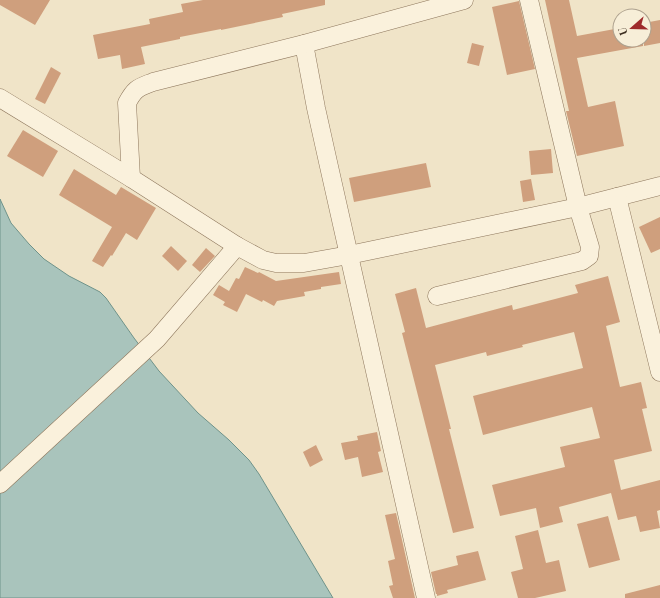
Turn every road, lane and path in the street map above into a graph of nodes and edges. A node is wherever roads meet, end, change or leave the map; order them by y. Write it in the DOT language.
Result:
graph roads {
  1 [pos="464,0"];
  2 [pos="529,0"];
  3 [pos="304,44"];
  4 [pos="0,98"];
  5 [pos="131,178"];
  6 [pos="660,186"];
  7 [pos="617,197"];
  8 [pos="578,207"];
  9 [pos="237,246"];
  10 [pos="349,255"];
  11 [pos="437,296"];
  12 [pos="660,372"];
  13 [pos="0,484"];
  14 [pos="426,598"];
  1 -- 3 [label="street"];
  2 -- 8 [label="street"];
  3 -- 5 [label="street"];
  3 -- 10 [label="street"];
  4 -- 5 [label="street"];
  5 -- 9 [label="street"];
  6 -- 7 [label="street"];
  7 -- 8 [label="street"];
  7 -- 12 [label="street"];
  8 -- 10 [label="street"];
  8 -- 11 [label="street"];
  9 -- 10 [label="street"];
  9 -- 13 [label="street"];
  10 -- 14 [label="street"];
}
